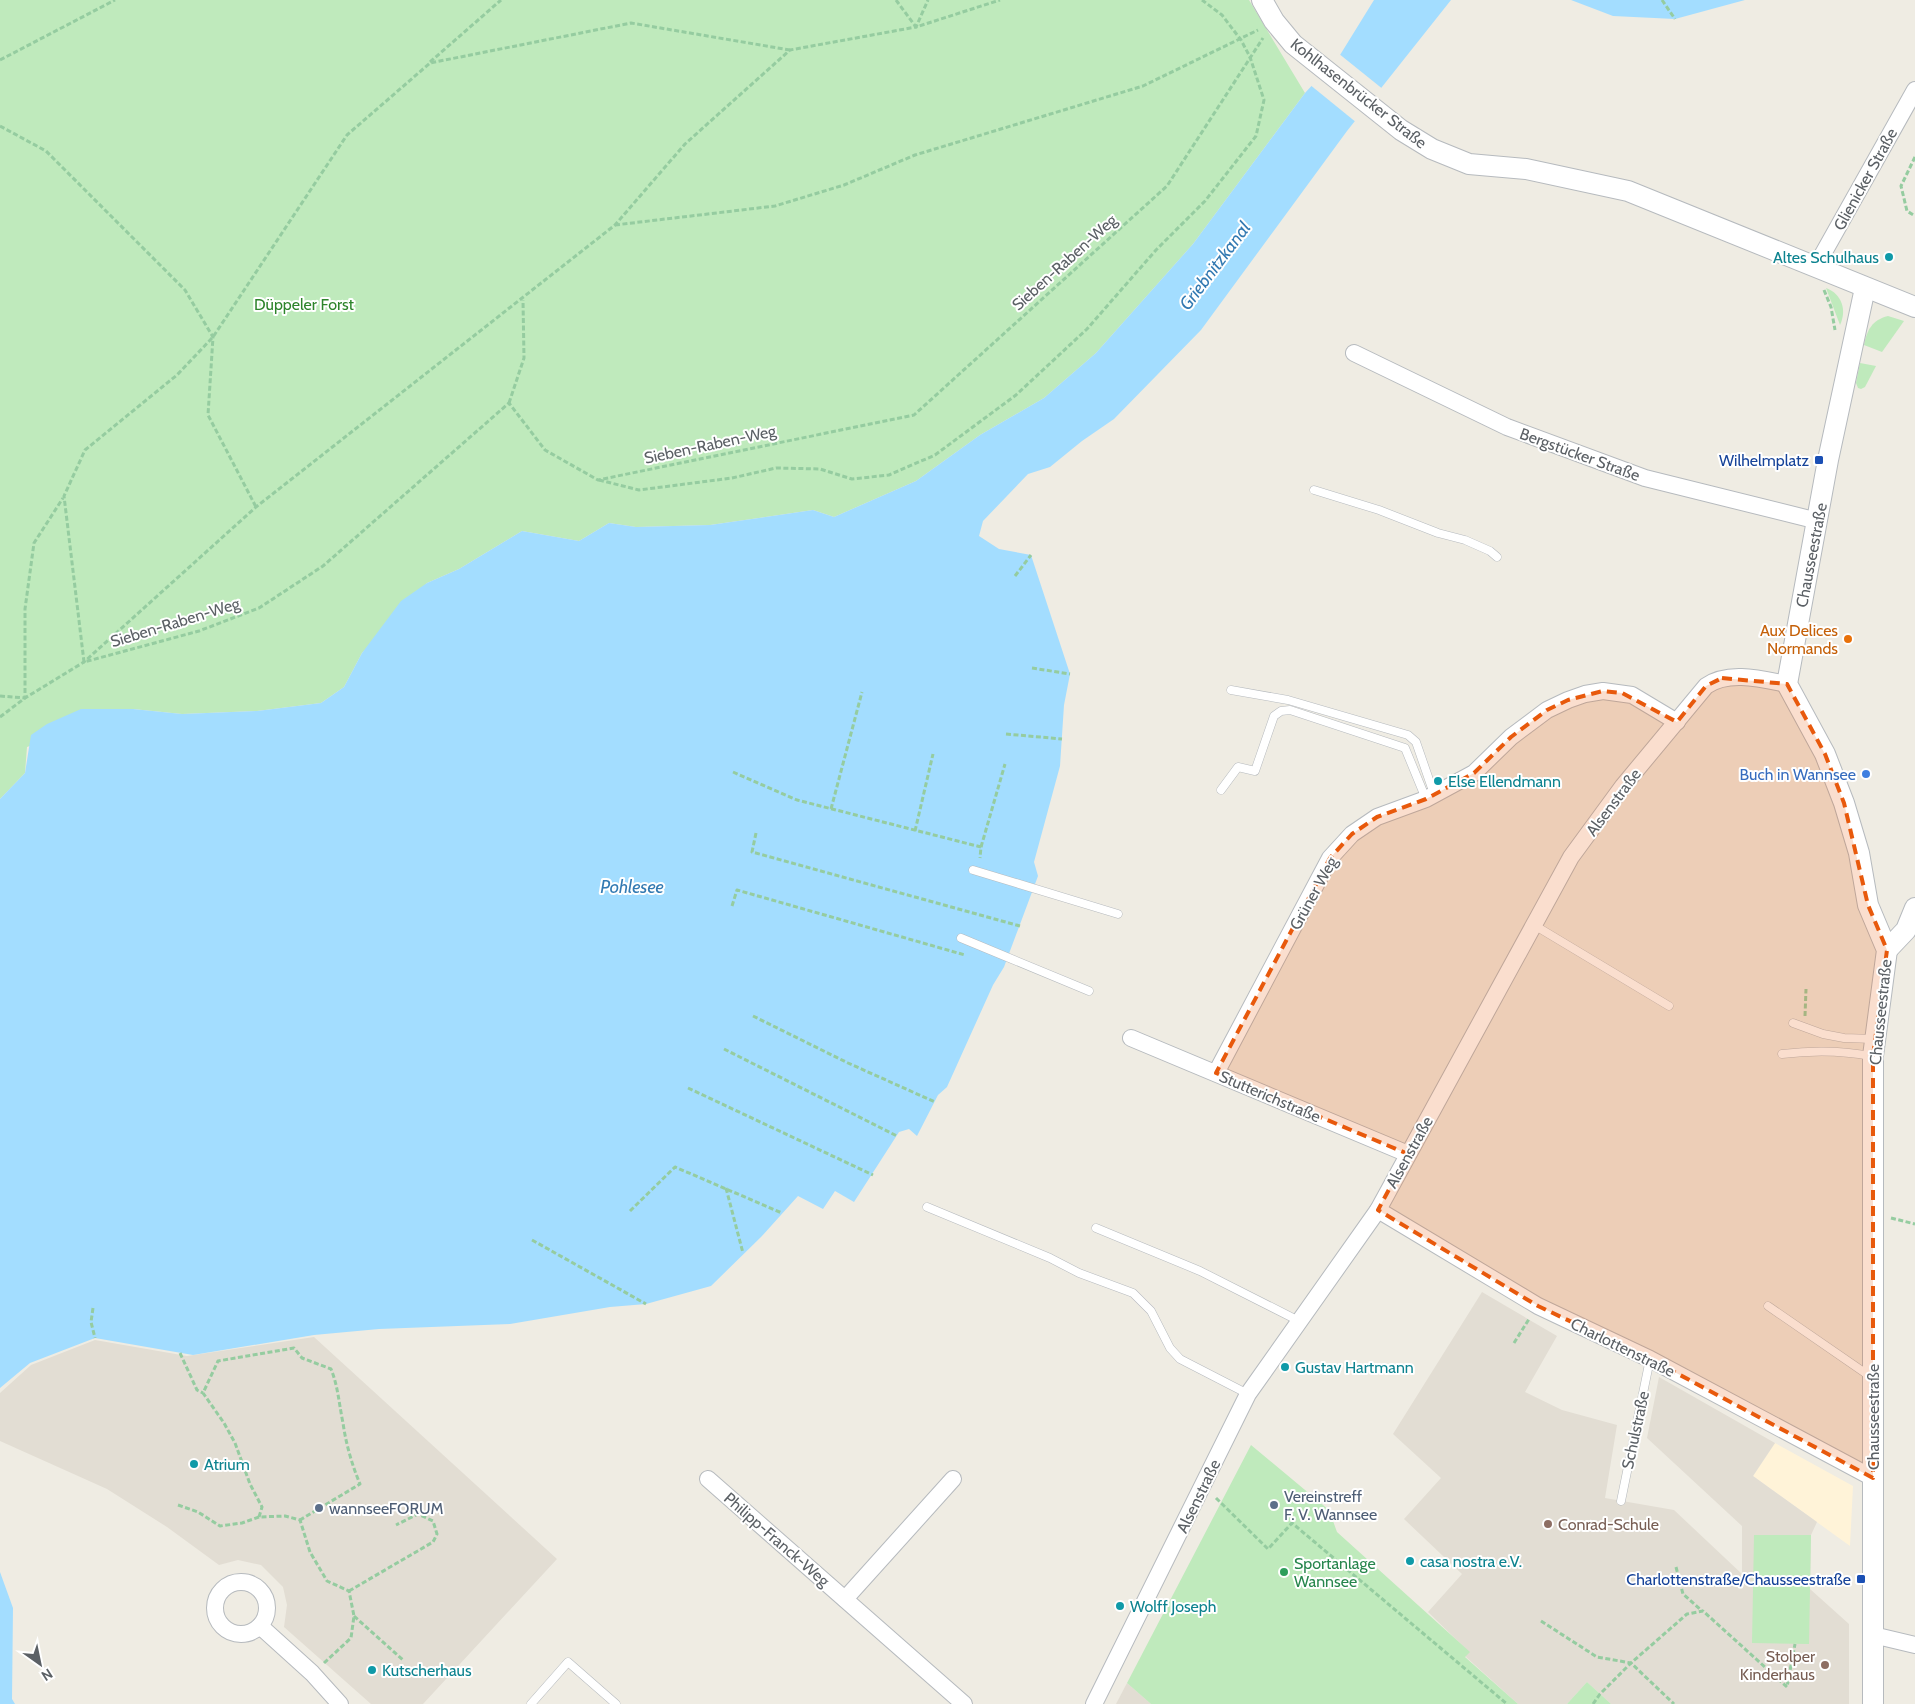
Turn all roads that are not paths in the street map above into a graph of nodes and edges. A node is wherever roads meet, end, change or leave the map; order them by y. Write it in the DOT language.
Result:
graph roads {
  1 [pos="1262,0"];
  2 [pos="1915,90"];
  3 [pos="1815,268"];
  4 [pos="1865,288"];
  5 [pos="1915,307"];
  6 [pos="1354,353"];
  7 [pos="1314,490"];
  8 [pos="1818,521"];
  9 [pos="1497,557"];
  10 [pos="1787,684"];
  11 [pos="1231,690"];
  12 [pos="1677,722"];
  13 [pos="1221,790"];
  14 [pos="1430,797"];
  15 [pos="973,870"];
  16 [pos="1915,908"];
  17 [pos="1118,914"];
  18 [pos="1534,925"];
  19 [pos="1910,931"];
  20 [pos="961,938"];
  21 [pos="1887,950"];
  22 [pos="1088,991"];
  23 [pos="1669,1006"];
  24 [pos="1793,1023"];
  25 [pos="1131,1038"];
  26 [pos="1874,1047"];
  27 [pos="1782,1054"];
  28 [pos="1216,1073"];
  29 [pos="1408,1154"];
  30 [pos="927,1207"];
  31 [pos="1378,1210"];
  32 [pos="1096,1228"];
  33 [pos="1768,1306"];
  34 [pos="1299,1321"];
  35 [pos="1650,1359"];
  36 [pos="1873,1378"];
  37 [pos="1248,1394"];
  38 [pos="1873,1478"];
  39 [pos="708,1479"];
  40 [pos="954,1479"];
  41 [pos="1621,1501"];
  42 [pos="846,1599"];
  43 [pos="260,1626"];
  44 [pos="1873,1635"];
  45 [pos="1915,1645"];
  46 [pos="340,1704"];
  47 [pos="531,1704"];
  48 [pos="616,1704"];
  49 [pos="964,1704"];
  50 [pos="1094,1704"];
  51 [pos="1873,1704"];
  1 -- 3 [label="street, Kohlhasenbrücker Straße"];
  2 -- 3 [label="street, Glienicker Straße"];
  3 -- 4 [label="street"];
  4 -- 5 [label="street"];
  4 -- 8 [label="street, Chausseestraße"];
  6 -- 8 [label="street, Bergstücker Straße"];
  7 -- 9 [label="lane"];
  8 -- 10 [label="street, Chausseestraße"];
  10 -- 12 [label="street, Alsenstraße"];
  10 -- 21 [label="street, Chausseestraße"];
  11 -- 14 [label="lane"];
  12 -- 14 [label="street, Grüner Weg"];
  12 -- 18 [label="street, Alsenstraße"];
  13 -- 14 [label="lane"];
  14 -- 28 [label="street, Grüner Weg"];
  15 -- 17 [label="lane"];
  16 -- 19 [label="street"];
  18 -- 23 [label="lane"];
  18 -- 29 [label="street, Alsenstraße"];
  19 -- 21 [label="street"];
  20 -- 22 [label="lane"];
  21 -- 26 [label="street, Chausseestraße"];
  24 -- 26 [label="lane"];
  25 -- 28 [label="street, Stutterichstraße"];
  26 -- 27 [label="lane"];
  26 -- 36 [label="street, Chausseestraße"];
  28 -- 29 [label="street, Stutterichstraße"];
  29 -- 31 [label="street, Alsenstraße"];
  30 -- 37 [label="lane"];
  31 -- 34 [label="street, Alsenstraße"];
  31 -- 35 [label="street, Charlottenstraße"];
  32 -- 34 [label="lane"];
  33 -- 36 [label="lane"];
  34 -- 37 [label="street, Alsenstraße"];
  35 -- 38 [label="street, Charlottenstraße"];
  35 -- 41 [label="lane, Schulstraße"];
  36 -- 38 [label="street, Chausseestraße"];
  37 -- 50 [label="street, Alsenstraße"];
  38 -- 44 [label="street, Chausseestraße"];
  39 -- 42 [label="street, Philipp-Franck-Weg"];
  40 -- 42 [label="street, Philipp-Franck-Weg"];
  42 -- 49 [label="street, Philipp-Franck-Weg"];
  43 -- 46 [label="street"];
  44 -- 45 [label="street"];
  44 -- 51 [label="street, Chausseestraße"];
  47 -- 48 [label="lane"];
}
